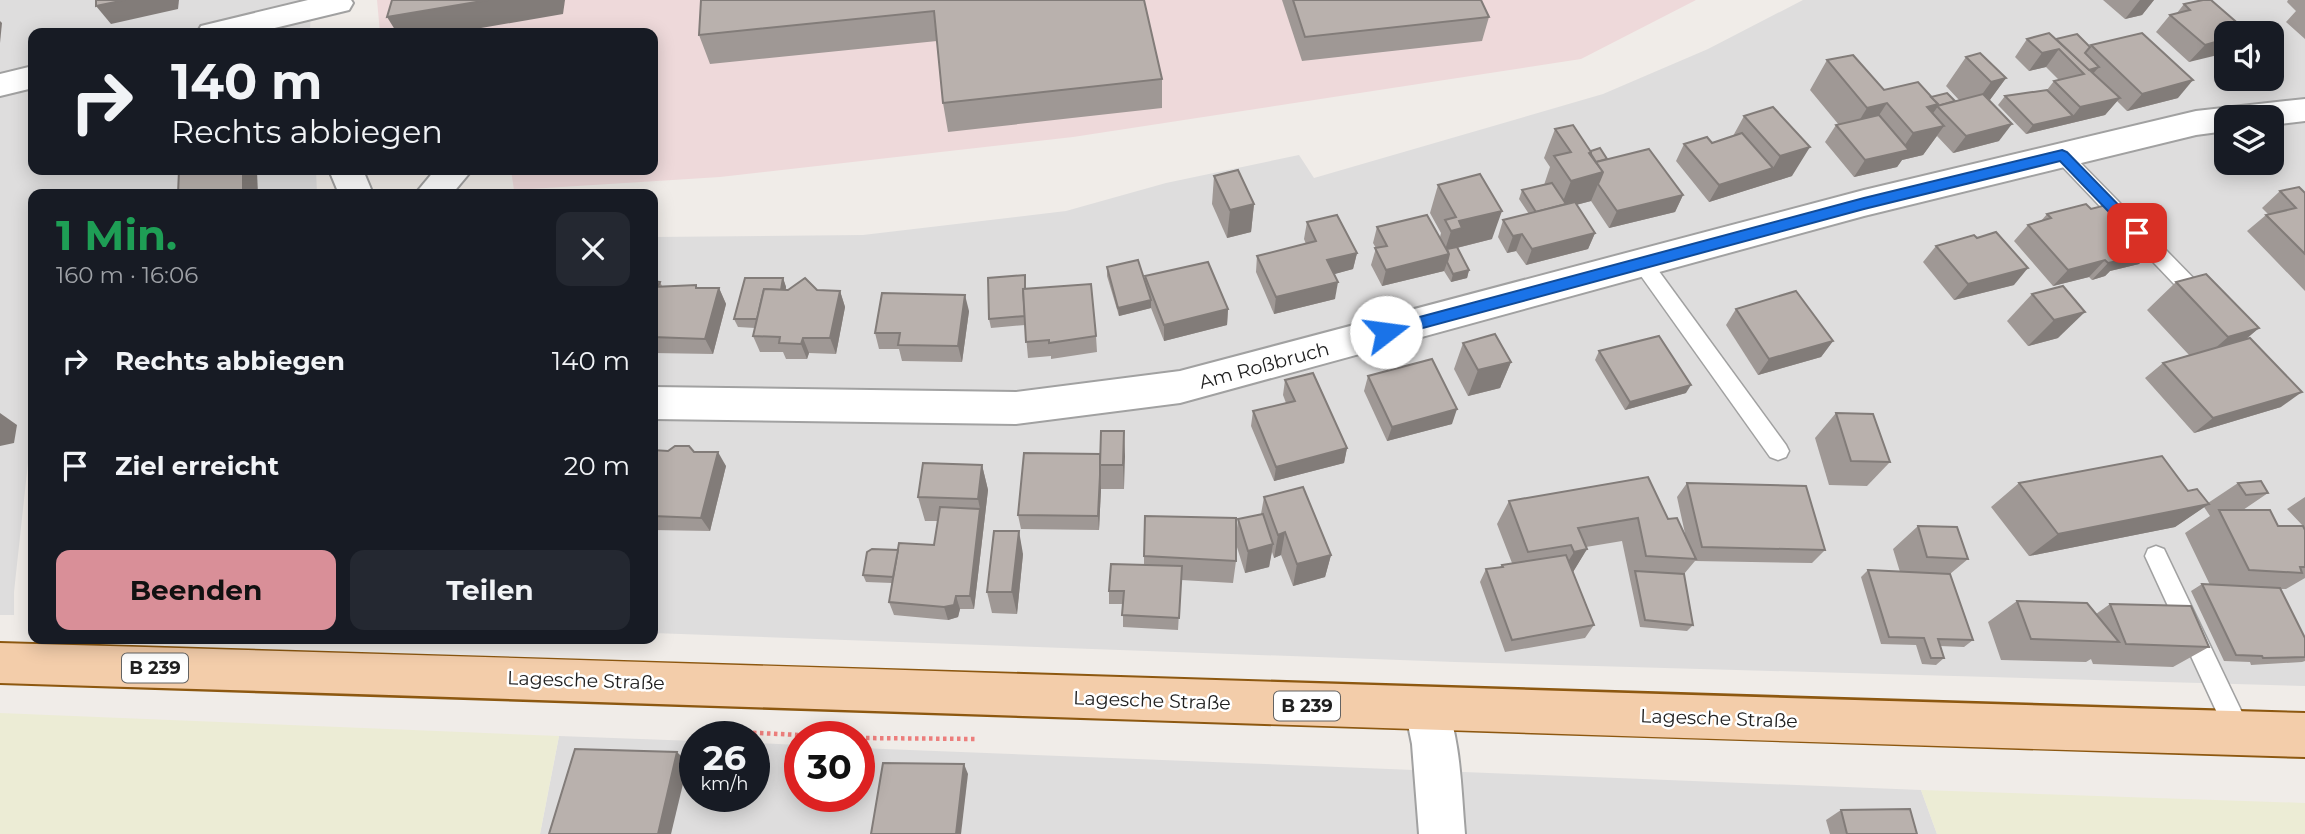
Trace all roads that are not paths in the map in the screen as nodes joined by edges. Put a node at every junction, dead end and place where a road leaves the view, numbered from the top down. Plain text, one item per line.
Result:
1 (338, 1) edge
2 (232, 28) edge
3 (341, 28) edge
4 (28, 78) edge
5 (0, 85) edge
6 (2305, 110) edge
7 (2284, 112) edge
8 (2214, 121) edge
9 (2062, 155) junction
10 (450, 175) edge
11 (437, 189) edge
12 (1643, 264) junction
13 (2211, 309) edge
14 (658, 403) edge
15 (1778, 451) dead end
16 (2156, 556) dead end
17 (0, 663) edge
18 (1427, 710) junction
19 (2239, 733) junction
20 (2305, 735) edge
21 (1442, 834) edge

1 - 2 street
1 - 3 street
4 - 5 street
6 - 7 street
8 - 9 street, Am Roßbruch
9 - 12 street, Am Roßbruch
9 - 13 lane
10 - 11 street
12 - 14 street, Am Roßbruch
12 - 15 lane
16 - 19 lane
17 - 18 main road, Lagesche Straße / B 239
18 - 19 main road, Lagesche Straße / B 239
18 - 21 street
19 - 20 main road, Lagesche Straße / B 239

